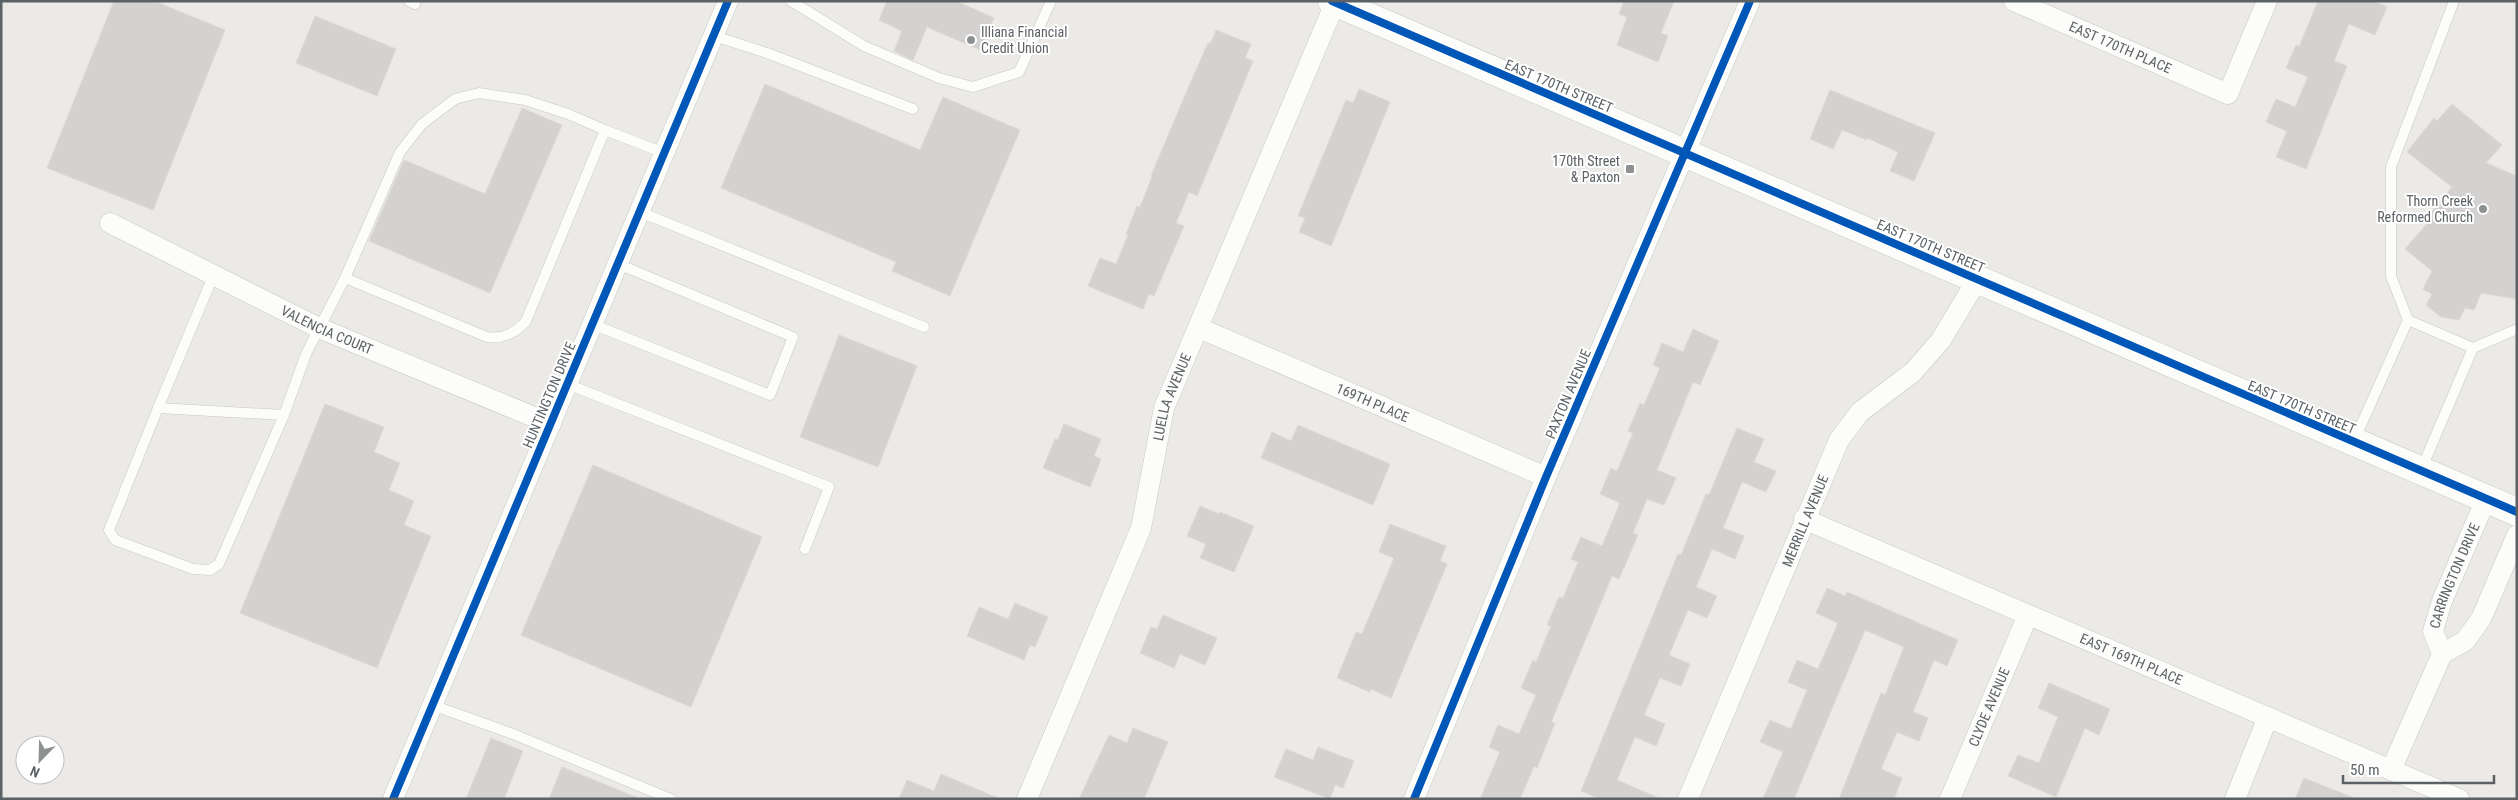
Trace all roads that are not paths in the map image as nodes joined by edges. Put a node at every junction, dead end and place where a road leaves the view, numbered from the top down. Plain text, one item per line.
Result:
1 (408, 1) edge
2 (416, 1) edge
3 (728, 1) edge
4 (1050, 1) edge
5 (1750, 1) edge
6 (2014, 1) edge
7 (2267, 1) edge
8 (2454, 1) edge
9 (796, 2) edge
10 (1334, 2) edge
11 (714, 36) junction
12 (913, 109) dead end
13 (604, 130) junction
14 (664, 153) junction
15 (1684, 153) junction
16 (640, 212) junction
17 (110, 223) dead end
18 (618, 264) junction
19 (214, 274) junction
20 (345, 278) junction
21 (1977, 280) junction
22 (2408, 320) junction
23 (592, 324) junction
24 (924, 327) dead end
25 (320, 328) junction
26 (1198, 328) junction
27 (2517, 329) edge
28 (2473, 348) junction
29 (567, 384) junction
30 (158, 408) junction
31 (284, 415) junction
32 (551, 424) junction
33 (2354, 443) junction
34 (2420, 471) junction
35 (1546, 477) junction
36 (2486, 499) junction
37 (2517, 512) edge
38 (1804, 519) junction
39 (2517, 535) edge
40 (805, 549) dead end
41 (2028, 615) junction
42 (2442, 654) junction
43 (432, 705) junction
44 (2268, 717) junction
45 (2391, 770) junction
46 (393, 799) edge
47 (671, 799) edge
48 (1027, 799) edge
49 (1414, 799) edge
50 (1688, 799) edge
51 (1950, 799) edge
52 (2235, 799) edge
53 (2459, 799) edge

1 - 2 lane
3 - 11 street, HUNTINGTON DRIVE
4 - 9 lane
5 - 15 street, PAXTON AVENUE
6 - 7 street, EAST 170TH PLACE
8 - 22 lane
10 - 15 street, EAST 170TH STREET
10 - 26 street, LUELLA AVENUE
11 - 12 lane
11 - 14 street, HUNTINGTON DRIVE
13 - 14 lane
13 - 20 lane
13 - 20 lane
14 - 16 street, HUNTINGTON DRIVE
15 - 21 street, EAST 170TH STREET
15 - 35 street, PAXTON AVENUE
16 - 18 street, HUNTINGTON DRIVE
16 - 24 lane
17 - 19 street, VALENCIA COURT
18 - 23 street, HUNTINGTON DRIVE
18 - 23 lane
19 - 25 street, VALENCIA COURT
19 - 30 lane
20 - 25 lane
21 - 33 street, EAST 170TH STREET
21 - 38 street, MERRILL AVENUE
22 - 28 lane
22 - 33 lane
23 - 29 street, HUNTINGTON DRIVE
25 - 31 lane
25 - 32 street, VALENCIA COURT
26 - 35 street, 169TH PLACE
26 - 48 street, LUELLA AVENUE
27 - 28 lane
28 - 34 lane
29 - 32 street, HUNTINGTON DRIVE
29 - 40 lane
30 - 31 lane
30 - 31 lane
32 - 43 street, HUNTINGTON DRIVE
33 - 34 street, EAST 170TH STREET
34 - 36 street, EAST 170TH STREET
35 - 49 street, PAXTON AVENUE
36 - 37 street, EAST 170TH STREET
36 - 42 street, CARRINGTON DRIVE
38 - 41 street, EAST 169TH PLACE
38 - 50 street, MERRILL AVENUE
39 - 42 street, CARRINGTON DRIVE
41 - 44 street, EAST 169TH PLACE
41 - 51 street, CLYDE AVENUE
42 - 45 street
43 - 46 street, HUNTINGTON DRIVE
43 - 47 lane
44 - 45 street, EAST 169TH PLACE
44 - 52 street
45 - 53 street, EAST 169TH PLACE

